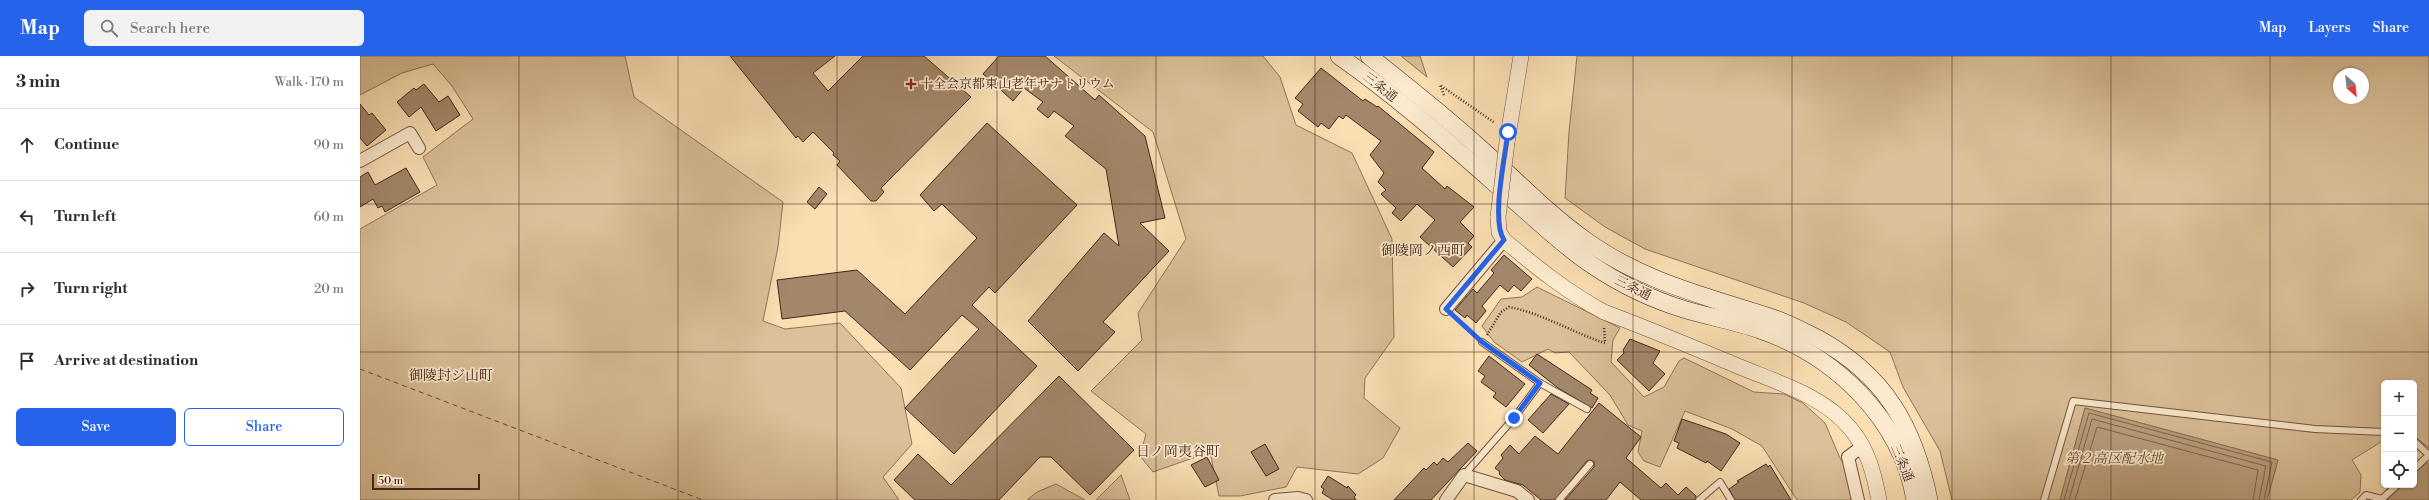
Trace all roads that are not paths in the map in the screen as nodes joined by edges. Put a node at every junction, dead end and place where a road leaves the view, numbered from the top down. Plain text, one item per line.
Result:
1 (1339, 56) edge
2 (1369, 56) edge
3 (1521, 56) edge
4 (419, 148) dead end
5 (360, 161) edge
6 (1504, 240) junction
7 (1446, 309) road end
8 (1482, 342) road end
9 (1540, 383) junction
10 (1586, 409) dead end
11 (2381, 432) edge
12 (2417, 444) edge
13 (1863, 446) junction
14 (1590, 464) dead end
15 (2417, 466) edge
16 (1464, 475) junction
17 (2394, 488) edge
18 (1275, 500) edge
19 (1306, 500) edge
20 (1446, 500) edge
21 (1528, 500) edge
22 (1559, 500) edge
23 (1699, 500) edge
24 (1732, 500) edge
25 (1858, 500) edge
26 (1879, 500) edge
27 (1915, 500) edge
28 (1929, 500) edge
29 (2044, 500) edge
30 (2361, 500) edge

1 - 27 main road, 三条通
2 - 28 main road, 三条通
3 - 6 street, bridge
4 - 5 street
6 - 7 street
6 - 13 street
8 - 9 lane
9 - 10 lane
9 - 16 lane
11 - 29 lane
12 - 15 lane
13 - 25 street
13 - 26 street
14 - 22 lane
16 - 20 street
16 - 21 street
17 - 30 lane
18 - 19 street
23 - 24 lane

